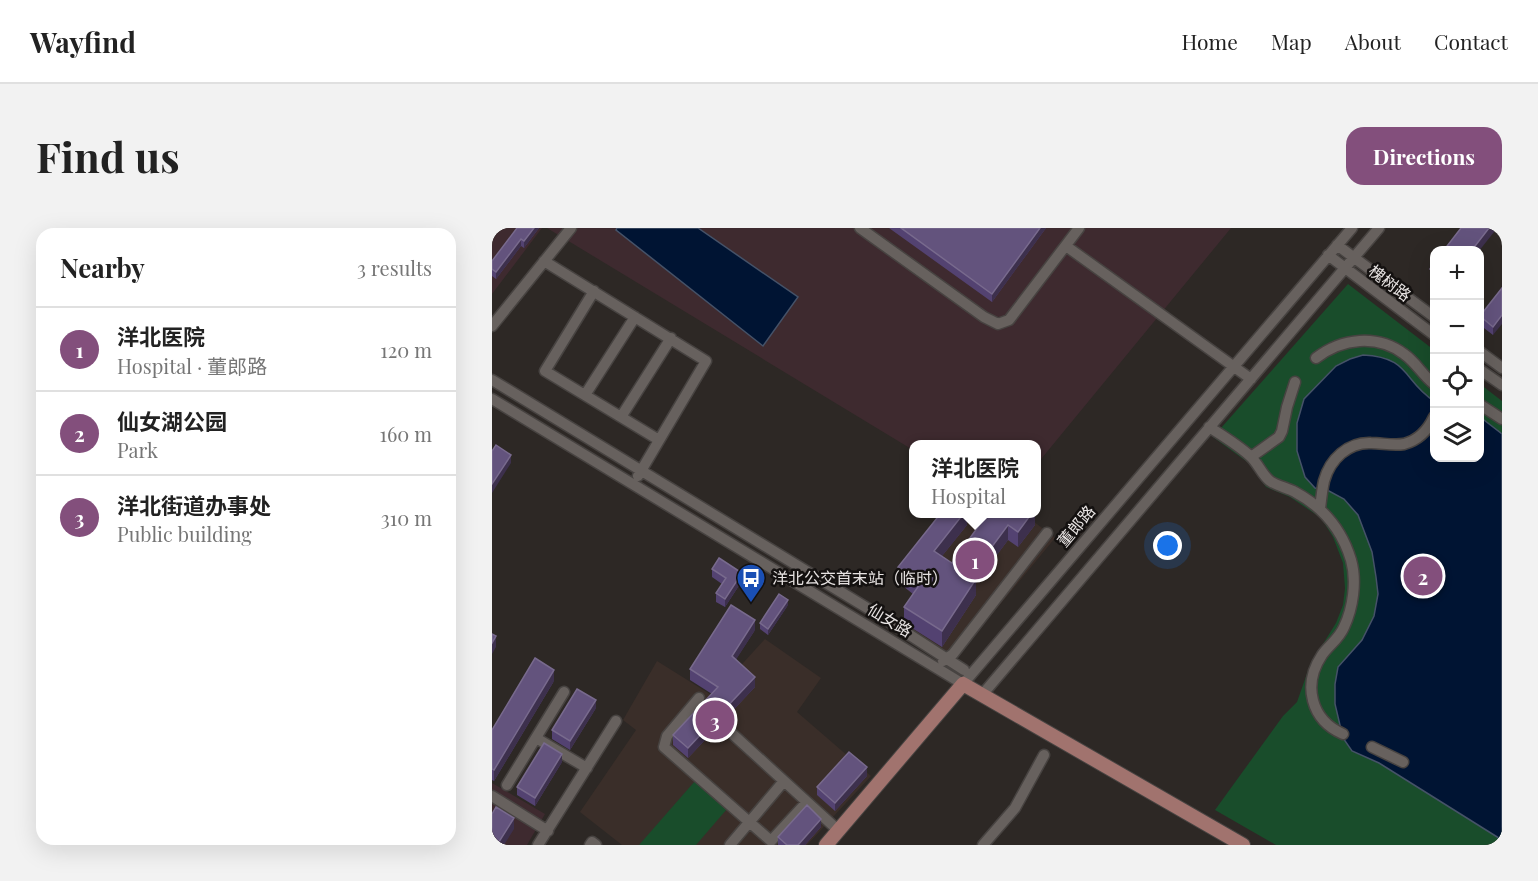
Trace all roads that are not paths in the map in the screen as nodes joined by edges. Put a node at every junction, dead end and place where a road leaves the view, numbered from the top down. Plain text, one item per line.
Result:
1 (571, 228) edge
2 (860, 228) edge
3 (1078, 228) edge
4 (1352, 228) edge
5 (1378, 228) edge
6 (1337, 244) junction
7 (1066, 246) junction
8 (1328, 255) junction
9 (1354, 257) junction
10 (544, 261) junction
11 (1345, 268) junction
12 (594, 291) junction
13 (1430, 314) edge
14 (635, 317) junction
15 (492, 326) edge
16 (1430, 332) edge
17 (670, 338) junction
18 (1483, 354) edge
19 (1316, 358) dead end
20 (1234, 367) junction
21 (1502, 368) edge
22 (1484, 372) edge
23 (1251, 379) junction
24 (492, 380) edge
25 (1430, 380) edge
26 (1295, 382) dead end
27 (1502, 385) edge
28 (585, 395) junction
29 (492, 399) edge
30 (1484, 407) edge
31 (621, 417) junction
32 (1502, 419) edge
33 (1430, 423) edge
34 (1209, 427) junction
35 (660, 440) junction
36 (1251, 457) junction
37 (641, 471) junction
38 (633, 484) junction
39 (1320, 509) junction
40 (1047, 533) dead end
41 (945, 658) junction
42 (939, 669) junction
43 (964, 677) junction
44 (564, 692) dead end
45 (982, 695) junction
46 (699, 698) dead end
47 (616, 721) dead end
48 (727, 729) dead end
49 (1342, 734) dead end
50 (536, 738) junction
51 (1372, 747) dead end
52 (1044, 755) dead end
53 (1403, 762) dead end
54 (587, 768) junction
55 (784, 781) junction
56 (507, 785) dead end
57 (493, 800) edge
58 (807, 801) junction
59 (749, 822) junction
60 (548, 831) junction
61 (839, 831) junction
62 (538, 845) edge
63 (590, 845) edge
64 (596, 845) edge
65 (730, 845) edge
66 (826, 845) edge
67 (983, 845) edge
68 (1243, 845) edge

1 - 10 street
2 - 7 street
3 - 7 street
4 - 6 street, 董郎路
5 - 9 street
6 - 8 street, 董郎路
6 - 9 street, 槐树路
7 - 20 street
8 - 11 street, 槐树路
8 - 20 street, 董郎路
9 - 11 street
9 - 13 street, 槐树路
10 - 12 street
10 - 15 street
11 - 16 street, 槐树路
11 - 23 street
12 - 14 street
12 - 28 street
14 - 17 street
14 - 28 street
17 - 31 street
17 - 35 street
18 - 21 street
19 - 25 street
20 - 23 street
20 - 43 street, 董郎路
22 - 27 street
23 - 34 street
24 - 37 street
26 - 36 street
28 - 31 street
29 - 38 street, 仙女路
30 - 32 street
31 - 35 street
33 - 39 street
34 - 36 street
34 - 45 street
35 - 37 street
36 - 39 street
37 - 38 street
37 - 41 street
38 - 42 street, 仙女路
39 - 49 street
40 - 41 street
41 - 42 street
41 - 43 street
42 - 43 street, 仙女路
43 - 45 main road, 仙女路
43 - 61 main road, 董郎路
44 - 50 street
45 - 68 main road, 仙女路
46 - 59 street
47 - 54 street
48 - 55 street
50 - 54 street
50 - 56 street
51 - 53 street
52 - 67 street
54 - 60 street
55 - 58 street
55 - 59 street
57 - 60 street
58 - 59 street
58 - 61 street
59 - 65 street
60 - 62 street
61 - 66 main road, 董郎路
63 - 64 street

